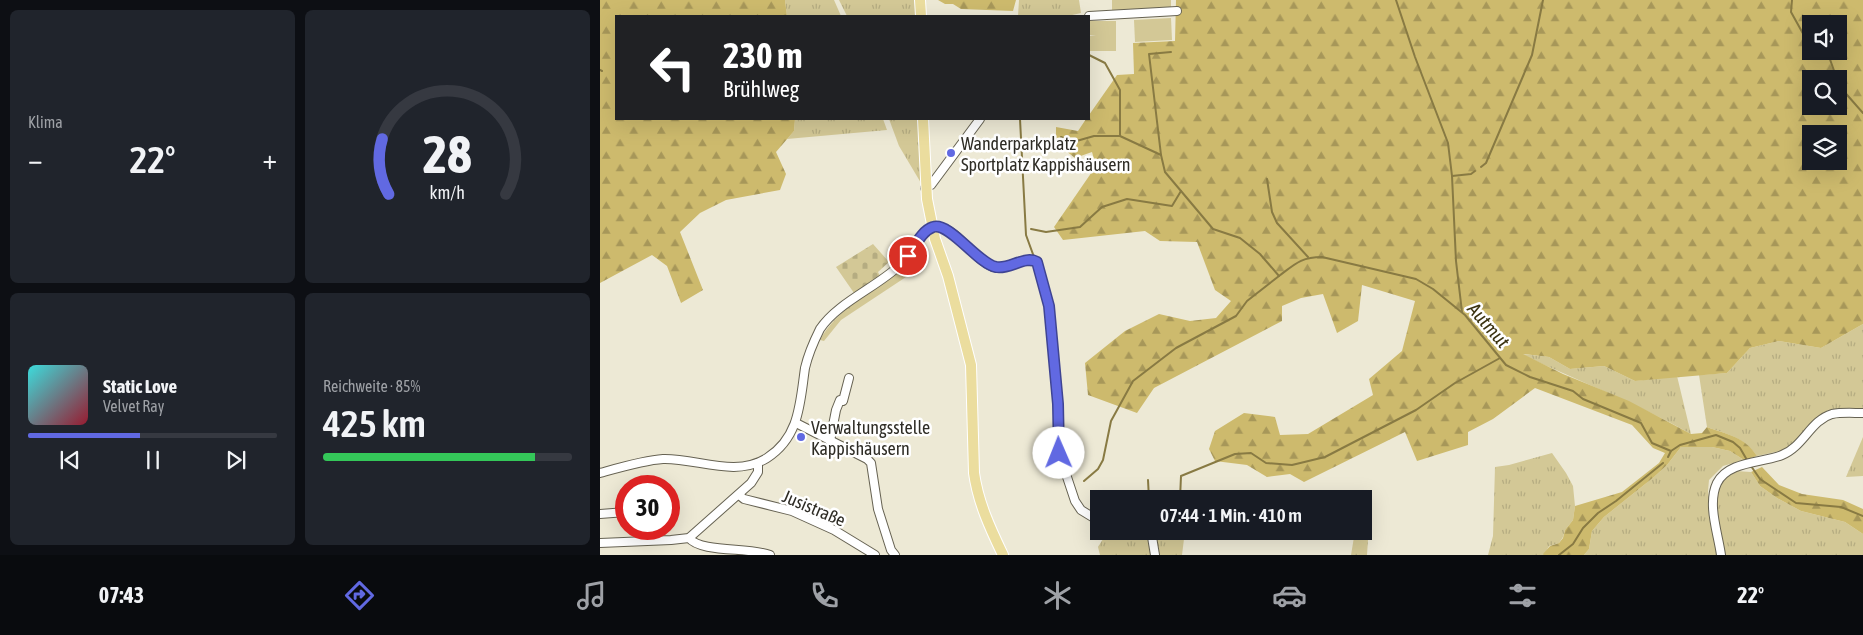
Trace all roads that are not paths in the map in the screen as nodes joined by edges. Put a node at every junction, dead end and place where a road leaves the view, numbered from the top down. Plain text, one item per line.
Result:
1 (920, 0) edge
2 (1177, 11) dead end
3 (921, 15) edge
4 (1090, 16) edge
5 (923, 120) edge
6 (979, 120) edge
7 (925, 188) junction
8 (932, 227) junction
9 (849, 378) dead end
10 (1863, 413) edge
11 (796, 423) junction
12 (830, 440) junction
13 (758, 463) junction
14 (600, 473) edge
15 (738, 495) junction
16 (615, 513) edge
17 (600, 514) edge
18 (1090, 515) edge
19 (690, 538) junction
20 (1152, 540) edge
21 (600, 543) edge
22 (770, 555) edge
23 (875, 555) edge
24 (895, 555) edge
25 (1003, 555) edge
26 (1154, 555) edge
27 (1721, 555) edge

1 - 3 main road
2 - 4 street
5 - 7 main road
6 - 7 street
7 - 8 main road
8 - 11 street
8 - 18 street
8 - 25 main road
9 - 12 street
10 - 27 street
11 - 12 street
11 - 13 street
12 - 24 street
13 - 14 street
13 - 15 street
15 - 19 street
15 - 23 street, Jusistraße
16 - 17 street
19 - 21 street
19 - 22 street
20 - 26 street

